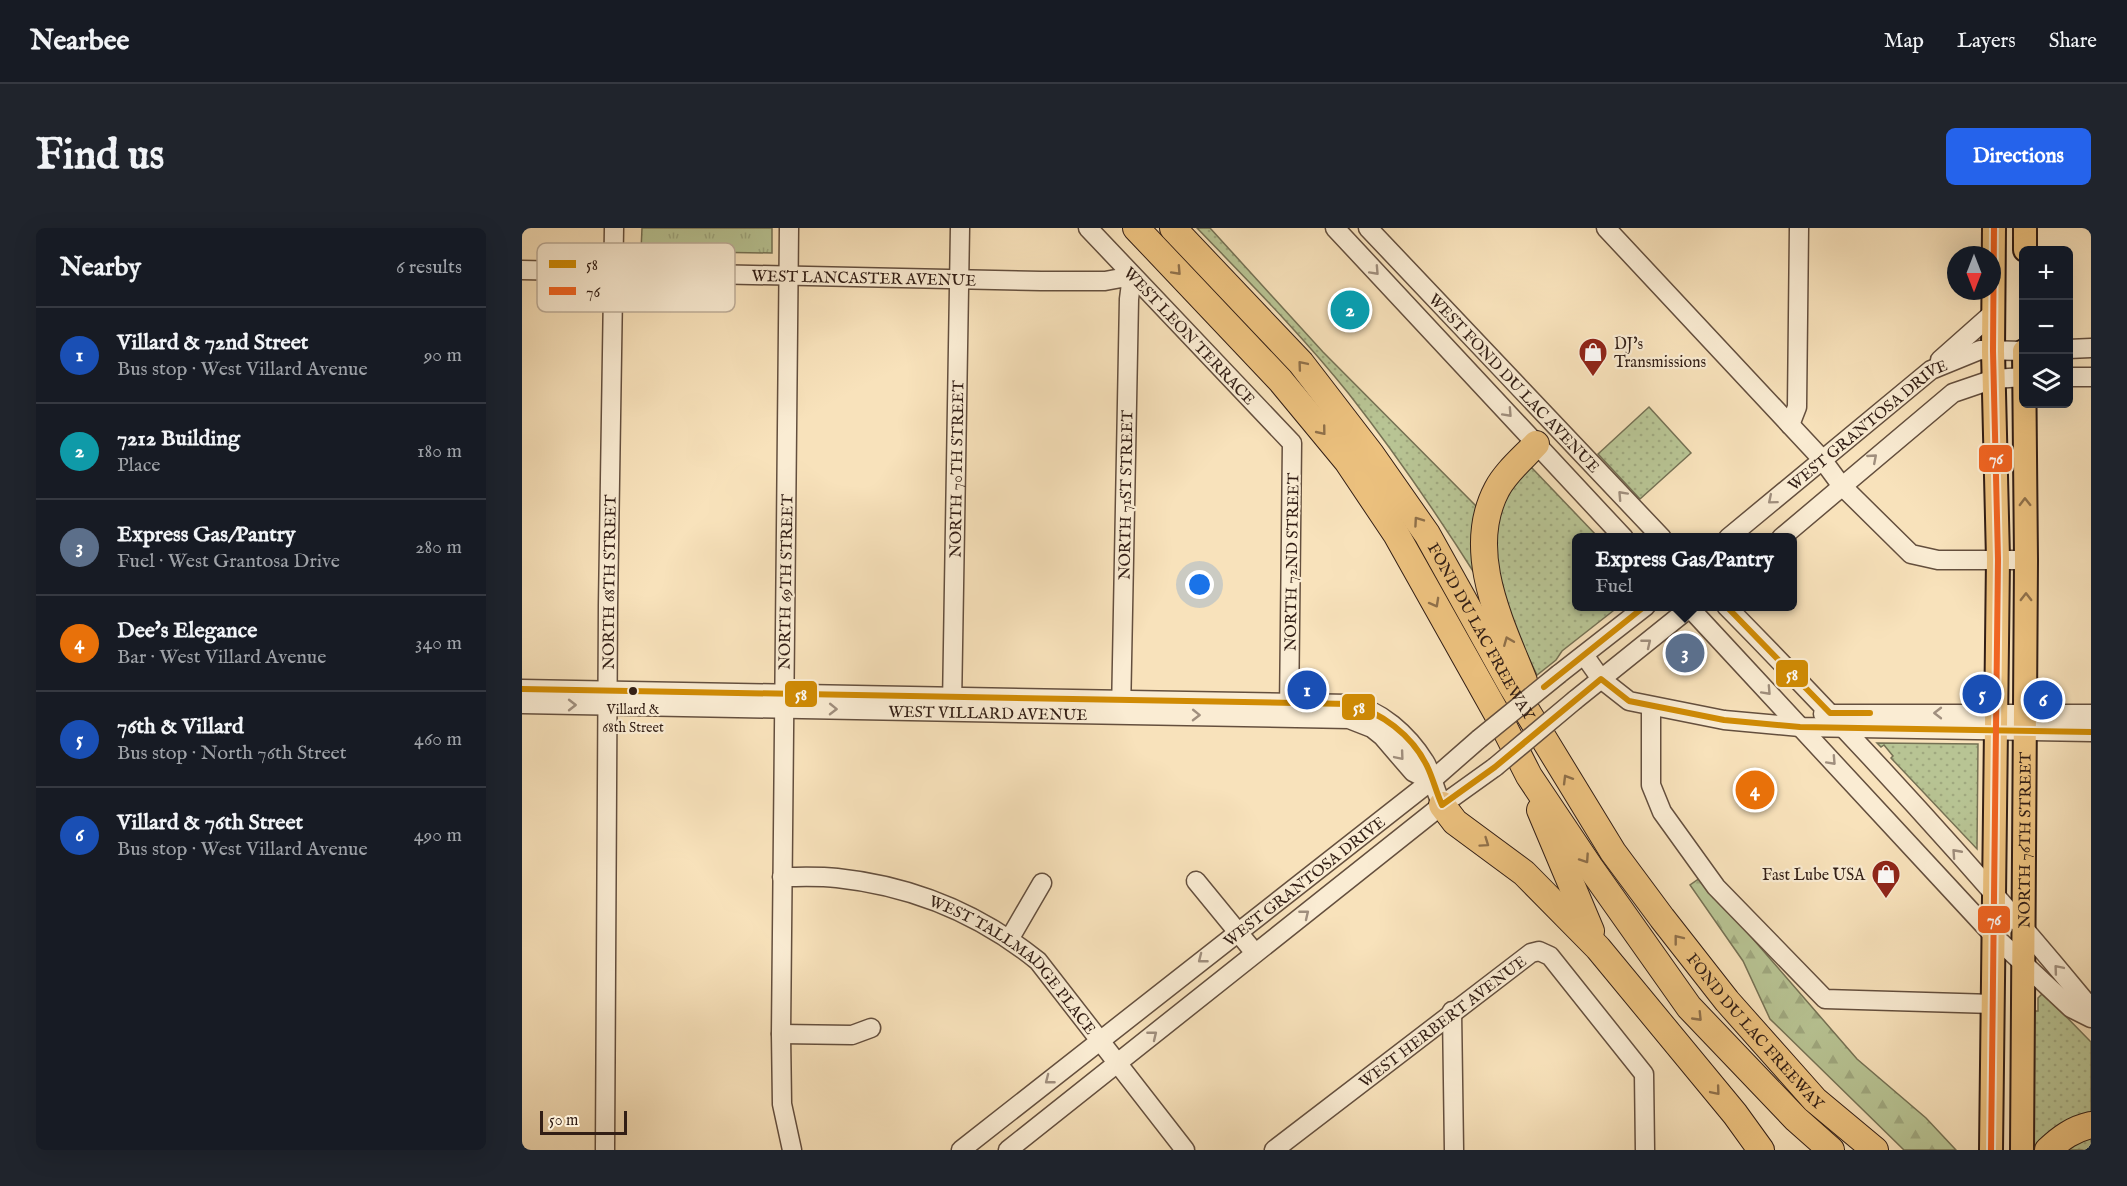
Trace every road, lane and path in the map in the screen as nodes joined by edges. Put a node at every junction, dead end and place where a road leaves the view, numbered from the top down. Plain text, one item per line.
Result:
1 (614, 228) edge
2 (789, 228) edge
3 (960, 228) edge
4 (1088, 228) edge
5 (1136, 228) edge
6 (1173, 228) edge
7 (1335, 228) edge
8 (1368, 228) edge
9 (1798, 228) edge
10 (1994, 228) edge
11 (2025, 228) edge
12 (1609, 229) edge
13 (1384, 237) edge
14 (614, 243) edge
15 (2025, 246) edge
16 (522, 270) edge
17 (537, 270) edge
18 (735, 273) edge
19 (789, 274) junction
20 (1132, 276) junction
21 (958, 279) junction
22 (612, 312) edge
23 (1994, 313) junction
24 (2091, 348) edge
25 (2073, 349) edge
26 (1993, 351) junction
27 (2019, 351) edge
28 (1930, 370) junction
29 (2019, 377) edge
30 (2073, 377) edge
31 (2091, 377) edge
32 (1994, 378) junction
33 (1905, 390) junction
34 (2024, 408) edge
35 (1544, 413) junction
36 (1925, 414) junction
37 (1790, 425) junction
38 (1292, 443) joint
39 (1536, 444) junction
40 (1821, 458) junction
41 (1841, 485) junction
42 (1599, 510) junction
43 (1613, 533) edge
44 (1620, 533) edge
45 (1658, 533) edge
46 (1733, 533) edge
47 (1786, 533) edge
48 (1998, 558) junction
49 (2026, 560) junction
50 (1638, 611) edge
51 (1685, 611) edge
52 (1693, 611) edge
53 (1731, 611) edge
54 (1584, 655) junction
55 (1601, 679) junction
56 (522, 689) edge
57 (607, 698) junction
58 (784, 701) junction
59 (952, 703) junction
60 (522, 704) edge
61 (1121, 707) junction
62 (1651, 708) junction
63 (1289, 710) junction
64 (1830, 713) junction
65 (2091, 714) edge
66 (1996, 722) junction
67 (1790, 723) junction
68 (2024, 723) junction
69 (1844, 728) junction
70 (2091, 732) edge
71 (1552, 754) junction
72 (1528, 776) junction
73 (1431, 781) junction
74 (1442, 805) junction
75 (782, 877) junction
76 (1196, 881) dead end
77 (1042, 882) dead end
78 (1995, 897) junction
79 (2022, 926) junction
80 (1238, 931) junction
81 (1994, 936) junction
82 (1010, 938) junction
83 (1599, 948) junction
84 (1255, 953) junction
85 (2022, 961) junction
86 (1993, 1004) junction
87 (1452, 1011) junction
88 (2090, 1017) edge
89 (871, 1028) dead end
90 (781, 1034) junction
91 (1100, 1040) junction
92 (1118, 1063) junction
93 (1736, 1114) junction
94 (2091, 1125) edge
95 (605, 1150) edge
96 (792, 1150) edge
97 (961, 1150) edge
98 (1008, 1150) edge
99 (1185, 1150) edge
100 (1274, 1150) edge
101 (1454, 1150) edge
102 (1646, 1150) edge
103 (1761, 1150) edge
104 (1774, 1150) edge
105 (1831, 1150) edge
106 (1875, 1150) edge
107 (1991, 1150) edge
108 (2022, 1150) edge
109 (2048, 1150) edge

1 - 14 street, NORTH 68TH STREET
2 - 19 street, NORTH 69TH STREET
3 - 21 street, NORTH 70TH STREET
4 - 20 street, WEST LEON TERRACE
5 -> 72 highway, FOND DU LAC FREEWAY
71 -> 6 highway, FOND DU LAC FREEWAY
7 -> 39 street, WEST FOND DU LAC AVENUE
8 - 13 street, WEST FOND DU LAC AVENUE
9 - 37 street
10 - 23 main road, NORTH 76TH STREET
11 - 15 main road
12 - 37 street
13 - 35 street, WEST FOND DU LAC AVENUE
16 - 17 street, WEST LANCASTER AVENUE
18 - 19 street, WEST LANCASTER AVENUE
19 - 21 street, WEST LANCASTER AVENUE
19 - 58 street, NORTH 69TH STREET
20 - 21 street, WEST LANCASTER AVENUE
20 - 38 street, WEST LEON TERRACE
20 - 61 street, NORTH 71ST STREET
21 - 59 street, NORTH 70TH STREET
22 - 57 street, NORTH 68TH STREET
23 - 26 main road, NORTH 76TH STREET
23 - 28 street
24 - 25 street
26 - 27 street, WEST GRANTOSA DRIVE
26 - 28 street, WEST GRANTOSA DRIVE
26 - 32 main road, NORTH 76TH STREET
28 - 33 street, WEST GRANTOSA DRIVE
29 - 32 street, WEST GRANTOSA DRIVE
30 - 31 street
32 - 36 street, WEST GRANTOSA DRIVE
32 - 48 main road, NORTH 76TH STREET
33 - 36 street
33 - 40 street, WEST GRANTOSA DRIVE
49 -> 34 main road, NORTH 76TH STREET
35 - 39 street
45 -> 35 street, WEST FOND DU LAC AVENUE
41 -> 36 street, WEST GRANTOSA DRIVE
37 - 40 street
38 - 63 street, NORTH 72ND STREET
39 - 42 street, WEST FOND DU LAC AVENUE
71 -> 39 highway
40 - 41 street
40 -> 46 street, WEST GRANTOSA DRIVE
41 - 47 street, WEST GRANTOSA DRIVE
41 - 48 street
42 - 43 street
42 - 44 street, WEST FOND DU LAC AVENUE
48 - 49 street
48 - 66 main road, NORTH 76TH STREET
68 -> 49 main road, NORTH 76TH STREET
50 - 54 street, WEST GRANTOSA DRIVE
55 -> 51 street, WEST GRANTOSA DRIVE
52 -> 67 street
53 - 64 street
54 - 55 street
54 - 73 street, WEST GRANTOSA DRIVE, bridge
55 - 62 street
55 - 74 street, WEST GRANTOSA DRIVE, bridge
56 - 57 street, WEST VILLARD AVENUE
57 - 58 street, WEST VILLARD AVENUE
60 -> 57 street, WEST VILLARD AVENUE
57 - 95 street, NORTH 68TH STREET
58 - 59 street, WEST VILLARD AVENUE
58 - 75 street, NORTH 69TH STREET
59 - 61 street, WEST VILLARD AVENUE
61 - 63 street, WEST VILLARD AVENUE
62 - 67 street
62 - 86 street
63 - 73 street, WEST VILLARD AVENUE
66 -> 64 street
64 - 67 street
64 - 69 street
65 - 68 street
66 - 68 street
66 - 69 street
66 - 78 main road, NORTH 76TH STREET
67 - 69 street
67 -> 81 street
68 - 70 street
68 - 79 main road, NORTH 76TH STREET
78 -> 69 street
106 -> 71 highway, FOND DU LAC FREEWAY
72 - 83 highway
72 -> 105 highway, FOND DU LAC FREEWAY
73 - 74 street, WEST VILLARD AVENUE
73 - 80 street, WEST GRANTOSA DRIVE
74 -> 83 highway
84 -> 74 street, WEST GRANTOSA DRIVE
75 - 82 street, WEST TALLMADGE PLACE
75 - 90 street, NORTH 69TH STREET
76 - 80 street
77 - 82 street
78 - 79 street
78 - 81 main road, NORTH 76TH STREET
79 - 85 main road, NORTH 76TH STREET
88 -> 79 street
80 - 84 street
80 -> 91 street, WEST GRANTOSA DRIVE
81 - 85 street
81 - 86 main road, NORTH 76TH STREET
82 - 91 street, WEST TALLMADGE PLACE
83 -> 93 highway
92 -> 84 street, WEST GRANTOSA DRIVE
85 - 88 street
85 - 108 main road, NORTH 76TH STREET
86 - 107 main road, NORTH 76TH STREET
87 - 100 street, WEST HERBERT AVENUE
87 - 101 street
87 - 102 street, WEST HERBERT AVENUE
89 - 90 street
90 - 96 street, NORTH 69TH STREET
91 - 92 street, WEST TALLMADGE PLACE
91 -> 97 street, WEST GRANTOSA DRIVE
92 - 98 street, WEST GRANTOSA DRIVE
92 - 99 street, WEST TALLMADGE PLACE
93 - 103 highway
93 - 104 highway
94 - 109 highway

